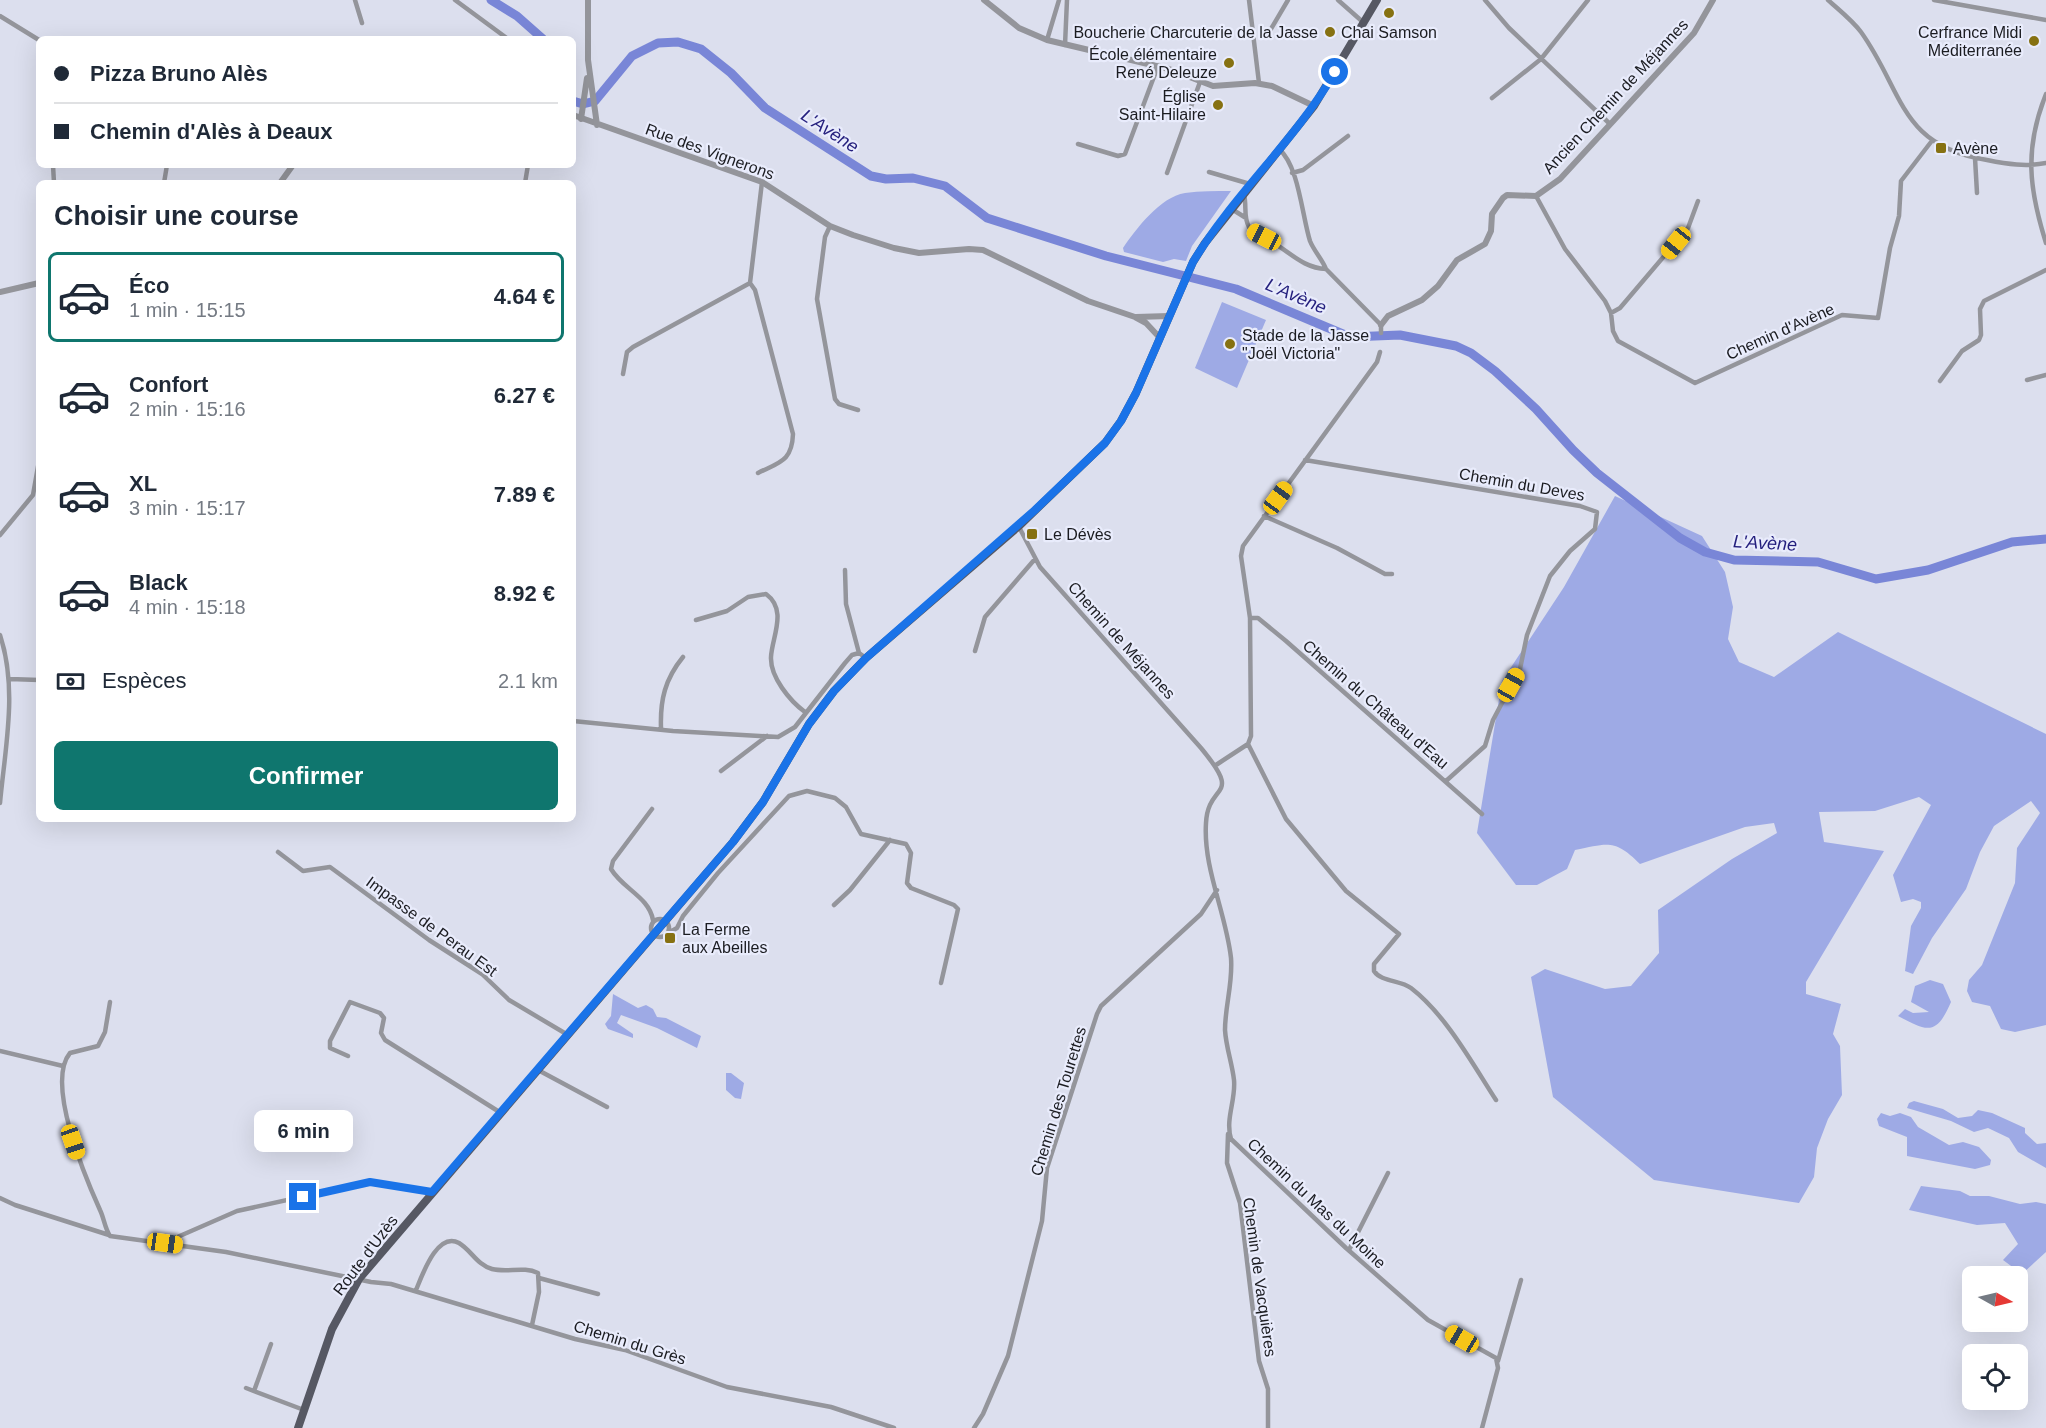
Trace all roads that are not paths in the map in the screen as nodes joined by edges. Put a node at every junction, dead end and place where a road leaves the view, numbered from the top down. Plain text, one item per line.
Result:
1 (355, 0) edge
2 (455, 0) edge
3 (588, 0) edge
4 (984, 0) edge
5 (1059, 0) edge
6 (1067, 0) edge
7 (1249, 0) edge
8 (1288, 0) edge
9 (1338, 0) edge
10 (1377, 0) edge
11 (1485, 0) edge
12 (1588, 0) edge
13 (1713, 0) edge
14 (1828, 0) edge
15 (1934, 0) edge
16 (0, 16) edge
17 (2046, 20) edge
18 (362, 23) dead end
19 (1364, 23) junction
20 (1268, 34) dead end
21 (504, 36) edge
22 (36, 38) edge
23 (1047, 40) junction
24 (1065, 45) junction
25 (1542, 58) junction
26 (1158, 66) junction
27 (1200, 82) junction
28 (1259, 83) junction
29 (588, 94) junction
30 (2046, 94) edge
31 (1492, 98) dead end
32 (1314, 106) junction
33 (576, 116) edge
34 (581, 119) junction
35 (1610, 124) junction
36 (597, 125) junction
37 (1348, 136) dead end
38 (1931, 142) junction
39 (1077, 144) dead end
40 (1279, 149) junction
41 (1975, 158) junction
42 (2046, 163) edge
43 (2029, 167) junction
44 (1209, 172) dead end
45 (1167, 173) dead end
46 (1292, 174) junction
47 (762, 182) junction
48 (1250, 184) junction
49 (1243, 192) junction
50 (1977, 194) dead end
51 (1536, 196) junction
52 (1698, 201) dead end
53 (1230, 207) junction
54 (1246, 218) junction
55 (830, 226) junction
56 (2046, 243) edge
57 (1326, 269) junction
58 (2046, 270) edge
59 (750, 283) junction
60 (36, 284) edge
61 (0, 292) edge
62 (1611, 312) junction
63 (1168, 316) junction
64 (1135, 317) junction
65 (1381, 325) junction
66 (1381, 333) dead end
67 (1160, 338) junction
68 (1380, 352) dead end
69 (623, 374) dead end
70 (2046, 375) edge
71 (1940, 381) dead end
72 (2027, 381) dead end
73 (858, 410) dead end
74 (1305, 460) junction
75 (758, 473) dead end
76 (36, 478) edge
77 (1264, 516) junction
78 (1018, 526) junction
79 (0, 535) edge
80 (1035, 559) junction
81 (845, 570) dead end
82 (1392, 574) dead end
83 (1250, 618) junction
84 (696, 620) dead end
85 (0, 635) edge
86 (975, 651) dead end
87 (859, 653) junction
88 (683, 657) dead end
89 (866, 658) junction
90 (10, 680) junction
91 (36, 680) edge
92 (805, 712) junction
93 (576, 721) edge
94 (661, 728) junction
95 (767, 736) junction
96 (1248, 744) junction
97 (1216, 765) junction
98 (721, 771) dead end
99 (1446, 781) junction
100 (0, 804) edge
101 (652, 809) dead end
102 (1482, 814) dead end
103 (890, 840) junction
104 (278, 852) dead end
105 (1217, 890) junction
106 (834, 905) dead end
107 (653, 920) junction
108 (665, 922) junction
109 (669, 932) junction
110 (655, 935) junction
111 (941, 983) dead end
112 (110, 1002) dead end
113 (568, 1035) junction
114 (0, 1051) edge
115 (348, 1056) dead end
116 (63, 1066) junction
117 (538, 1070) junction
118 (1496, 1100) dead end
119 (607, 1107) dead end
120 (501, 1113) junction
121 (1228, 1129) junction
122 (1388, 1173) dead end
123 (432, 1192) junction
124 (0, 1198) edge
125 (109, 1235) junction
126 (165, 1243) junction
127 (1348, 1250) junction
128 (539, 1278) junction
129 (359, 1279) junction
130 (1521, 1280) dead end
131 (416, 1290) junction
132 (598, 1294) dead end
133 (532, 1325) junction
134 (272, 1344) dead end
135 (1498, 1361) junction
136 (246, 1388) dead end
137 (254, 1391) junction
138 (304, 1410) junction
139 (298, 1428) edge
140 (894, 1428) edge
141 (974, 1428) edge
142 (1268, 1428) edge
143 (1482, 1428) edge

1 - 18 street
2 - 21 street
3 - 29 street
4 - 23 street
5 - 23 street
6 - 24 street
7 - 28 street
8 - 20 street
9 - 19 street
10 - 19 main road, Route d'Uzès
11 - 25 street
12 - 25 street
13 - 35 street, Ancien Chemin de Méjannes
14 - 38 street
15 - 17 street
16 - 22 street
19 - 32 main road, Route d'Uzès
23 - 24 street
24 - 26 street
25 - 31 street
25 - 35 street
26 - 27 street
26 - 39 street
27 - 28 street
27 - 45 street
28 - 32 street
29 - 34 street
29 - 36 street
30 - 43 street
32 - 40 main road, Route d'Uzès
33 - 34 street, Rue des Vignerons
34 - 36 street, Rue des Vignerons
35 - 51 street, Ancien Chemin de Méjannes
36 - 47 street, Rue des Vignerons
37 - 46 street
38 - 41 street
38 - 62 street, Chemin d'Avène
40 - 46 street
40 - 48 main road, Route d'Uzès
41 - 43 street
41 - 50 street
42 - 43 street
43 - 56 street
44 - 48 street
46 - 57 street
47 - 55 street, Rue des Vignerons
47 - 59 street
48 - 49 main road, Route d'Uzès
49 - 53 main road, Route d'Uzès
49 - 54 street
51 - 62 street, Chemin d'Avène
51 - 65 street
52 - 62 street
53 - 54 street
53 - 63 main road, Route d'Uzès
54 - 57 street
55 - 64 street, Rue des Vignerons
55 - 73 street
57 - 65 street
58 - 71 street
59 - 69 street
59 - 75 street
60 - 61 street
63 - 64 street, Rue des Vignerons
63 - 67 main road, Route d'Uzès
64 - 67 street, Rue des Vignerons
65 - 66 street
67 - 78 main road, Route d'Uzès
68 - 74 street
70 - 72 street
74 - 77 street
74 - 99 street, Chemin du Deves
76 - 79 street
77 - 82 street
77 - 83 street
78 - 80 street, Chemin de Méjannes
78 - 89 main road, Route d'Uzès
80 - 86 street
80 - 97 street, Chemin de Méjannes
81 - 87 street
83 - 96 street
83 - 99 street, Chemin du Château d'Eau
84 - 92 street
85 - 90 street
87 - 89 street
87 - 92 street
88 - 94 street
89 - 108 main road, Route d'Uzès
90 - 91 street
90 - 100 street
92 - 95 street
93 - 94 street
94 - 95 street
95 - 98 street
96 - 97 street
96 - 118 street
97 - 105 street, Chemin du Mas du Moine
99 - 102 street, Chemin du Château d'Eau
101 - 107 street
103 - 106 street
103 - 109 street
103 - 111 street
104 - 113 street, Impasse de Perau Est
105 - 121 street, Chemin du Mas du Moine
105 - 141 street, Chemin des Tourettes
107 - 108 street
107 - 110 street
108 - 109 street
108 - 110 main road, Route d'Uzès
109 - 110 street
110 - 113 main road, Route d'Uzès
112 - 116 street
113 - 117 main road, Route d'Uzès
114 - 116 street
115 - 120 street
116 - 125 street
117 - 119 street
117 - 120 main road, Route d'Uzès
120 - 123 main road, Route d'Uzès
121 - 127 street, Chemin du Mas du Moine
121 - 142 street, Chemin de Vacquières
122 - 127 street
123 - 126 street
123 - 129 main road, Route d'Uzès
124 - 125 street, Chemin du Grès
125 - 126 street, Chemin du Grès
126 - 129 street, Chemin du Grès
127 - 135 street, Chemin du Mas du Moine
128 - 131 street
128 - 132 street
128 - 133 street
129 - 131 street, Chemin du Grès
129 - 138 main road, Route d'Uzès
130 - 135 street
131 - 133 street, Chemin du Grès
133 - 140 street, Chemin du Grès
134 - 137 street
135 - 143 street
136 - 137 street
137 - 138 street
138 - 139 main road, Route d'Uzès

